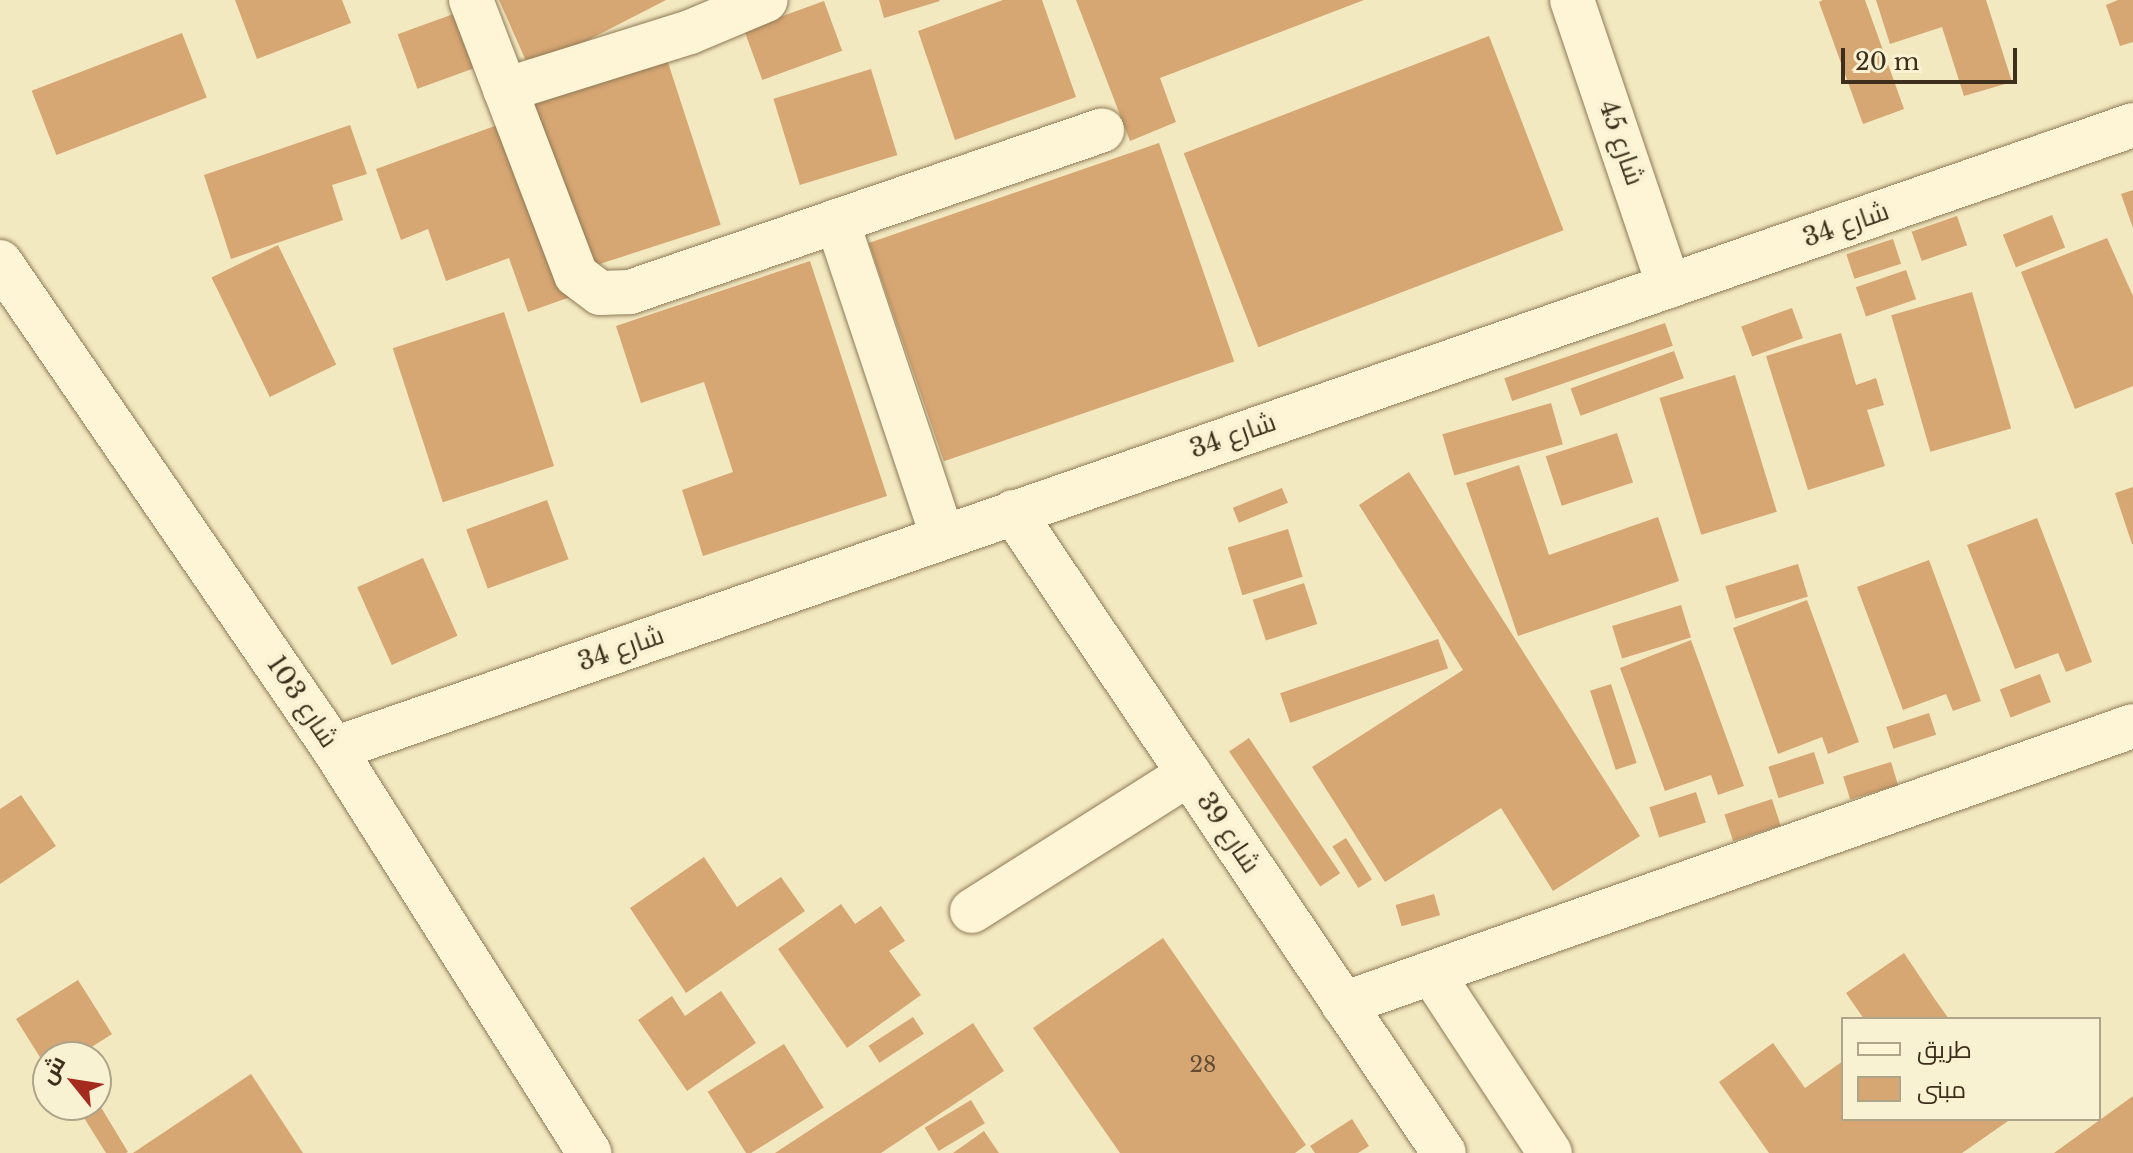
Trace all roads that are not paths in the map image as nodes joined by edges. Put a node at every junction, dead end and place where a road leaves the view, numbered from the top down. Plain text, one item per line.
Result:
1 (471, 0) edge
2 (766, 0) edge
3 (1572, 0) edge
4 (505, 90) junction
5 (2133, 125) edge
6 (1102, 130) dead end
7 (837, 221) junction
8 (0, 262) edge
9 (1669, 286) junction
10 (1013, 512) junction
11 (943, 537) junction
12 (2133, 726) edge
13 (334, 749) junction
14 (1189, 774) junction
15 (972, 911) dead end
16 (1433, 975) junction
17 (1343, 1004) junction
18 (589, 1153) edge
19 (1444, 1153) edge
20 (1550, 1153) edge

1 - 4 street
2 - 4 street
3 - 9 street, شارع 45
4 - 7 street
5 - 9 street, شارع 34
6 - 7 street
7 - 11 street
8 - 13 street, شارع 103
9 - 10 street, شارع 34
10 - 11 street, شارع 34
10 - 14 street, شارع 39
11 - 13 street, شارع 34
12 - 16 street
13 - 18 street, شارع 103
14 - 15 street
14 - 17 street, شارع 39
16 - 17 street
16 - 20 street
17 - 19 street, شارع 39

